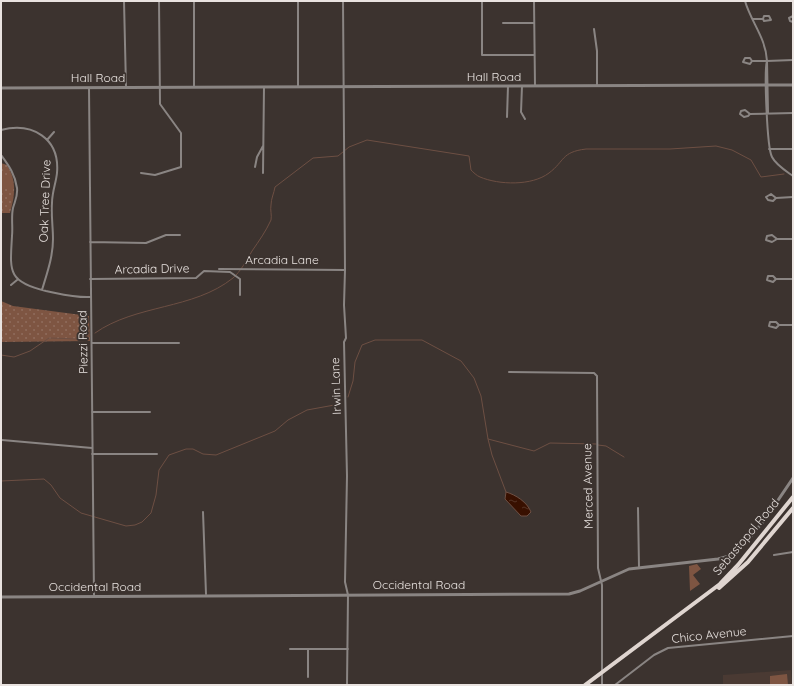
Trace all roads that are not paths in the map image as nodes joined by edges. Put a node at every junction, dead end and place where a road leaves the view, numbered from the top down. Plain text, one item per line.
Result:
1 (124, 1) edge
2 (159, 1) edge
3 (194, 1) edge
4 (298, 1) edge
5 (343, 1) edge
6 (482, 1) edge
7 (534, 1) edge
8 (745, 1) edge
9 (793, 16) edge
10 (752, 19) junction
11 (763, 19) dead end
12 (793, 22) edge
13 (504, 23) dead end
14 (534, 23) junction
15 (594, 29) dead end
16 (534, 55) junction
17 (793, 60) edge
18 (752, 61) dead end
19 (767, 61) junction
20 (767, 85) junction
21 (793, 85) edge
22 (264, 86) junction
23 (298, 86) junction
24 (508, 86) junction
25 (522, 86) junction
26 (535, 86) junction
27 (598, 86) junction
28 (89, 87) junction
29 (126, 87) junction
30 (159, 87) junction
31 (194, 87) junction
32 (343, 87) junction
33 (1, 88) edge
34 (750, 114) junction
35 (768, 114) junction
36 (793, 114) edge
37 (507, 117) dead end
38 (525, 119) dead end
39 (1, 130) edge
40 (54, 132) dead end
41 (47, 140) junction
42 (264, 144) junction
43 (769, 149) junction
44 (793, 149) edge
45 (1, 156) edge
46 (2, 160) edge
47 (255, 167) dead end
48 (141, 173) dead end
49 (263, 173) dead end
50 (793, 176) edge
51 (793, 197) edge
52 (776, 198) junction
53 (180, 235) dead end
54 (777, 239) junction
55 (793, 239) edge
56 (90, 242) junction
57 (219, 269) dead end
58 (345, 270) junction
59 (793, 278) edge
60 (90, 279) junction
61 (776, 279) junction
62 (17, 280) junction
63 (11, 285) dead end
64 (42, 290) junction
65 (240, 295) dead end
66 (91, 297) junction
67 (779, 325) junction
68 (793, 325) edge
69 (92, 343) junction
70 (179, 343) dead end
71 (509, 372) dead end
72 (92, 412) junction
73 (150, 412) dead end
74 (2, 440) edge
75 (92, 448) junction
76 (92, 454) junction
77 (157, 454) dead end
78 (793, 478) edge
79 (793, 497) edge
80 (638, 508) dead end
81 (793, 508) edge
82 (203, 512) dead end
83 (793, 552) edge
84 (774, 555) dead end
85 (639, 567) junction
86 (601, 581) junction
87 (206, 594) junction
88 (348, 595) junction
89 (94, 596) junction
90 (1, 597) edge
91 (696, 604) junction
92 (793, 636) edge
93 (290, 649) dead end
94 (308, 649) junction
95 (348, 649) junction
96 (602, 673) junction
97 (308, 677) dead end
98 (348, 685) edge
99 (585, 685) edge
100 (602, 685) edge
101 (615, 685) edge

1 - 29 street
2 - 30 street
3 - 31 street
4 - 23 street
5 - 32 street, Irwin Lane
6 - 16 street
7 - 14 street
8 - 10 street
9 - 12 street
10 - 11 street
10 - 19 street
13 - 14 street
14 - 16 street
15 - 27 street
16 - 26 street
17 - 19 street
18 - 19 street
19 - 20 street
20 - 21 street, Hall Road
20 - 27 street, Hall Road
20 - 35 street
22 - 23 street, Hall Road
22 - 31 street, Hall Road
22 - 42 street
23 - 32 street, Hall Road
24 - 25 street, Hall Road
24 - 32 street, Hall Road
24 - 37 street
25 - 26 street, Hall Road
25 - 38 street
26 - 27 street, Hall Road
28 - 29 street, Hall Road
28 - 33 street, Hall Road
28 - 56 street, Piezzi Road
29 - 30 street, Hall Road
30 - 31 street, Hall Road
30 - 48 street
32 - 58 street, Irwin Lane
34 - 34 street
34 - 35 street
35 - 36 street
35 - 43 street
39 - 41 street, Oak Tree Drive
40 - 41 street
41 - 64 street, Oak Tree Drive
42 - 47 street
42 - 49 street
43 - 44 street
43 - 50 street
45 - 46 street
46 - 62 street
51 - 52 street
52 - 52 street
53 - 56 street
54 - 54 street
54 - 55 street
56 - 60 street, Piezzi Road
57 - 58 street, Arcadia Lane
58 - 88 street, Irwin Lane
59 - 61 street
60 - 65 street, Arcadia Drive
60 - 66 street, Piezzi Road
61 - 61 street
62 - 63 street
62 - 64 street
64 - 66 street
66 - 69 street, Piezzi Road
67 - 67 street
67 - 68 street
69 - 70 street
69 - 72 street, Piezzi Road
71 - 86 street, Merced Avenue
72 - 73 street
72 - 75 street, Piezzi Road
74 - 75 street
75 - 76 street, Piezzi Road
76 - 77 street
76 - 89 street, Piezzi Road
78 - 85 street, Occidental Road
79 - 91 main road, Sebastopol Road
80 - 85 street
81 - 91 main road, Sebastopol Road
82 - 87 street
83 - 84 street
85 - 86 street, Occidental Road
86 - 88 street, Occidental Road
86 - 96 street, Merced Avenue
87 - 88 street, Occidental Road
87 - 89 street, Occidental Road
88 - 95 street, Irwin Lane
89 - 90 street, Occidental Road
91 - 96 main road, Sebastopol Road
92 - 101 street, Chico Avenue
93 - 94 street
94 - 95 street
94 - 97 street
95 - 98 street, Irwin Lane
96 - 99 main road, Sebastopol Road
96 - 100 street, Merced Avenue

